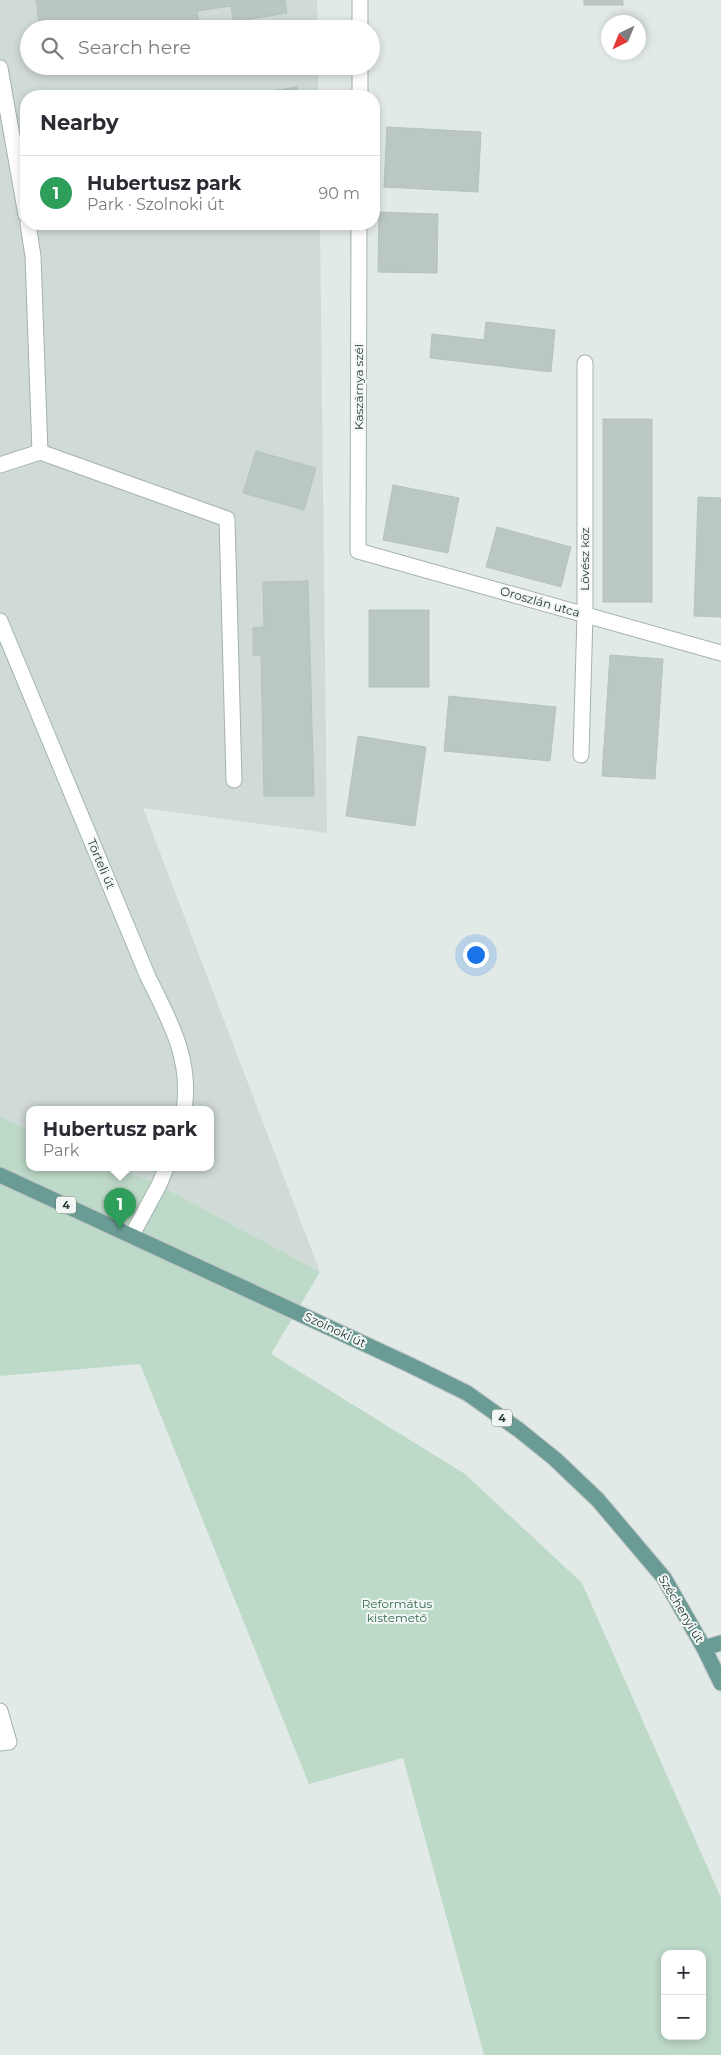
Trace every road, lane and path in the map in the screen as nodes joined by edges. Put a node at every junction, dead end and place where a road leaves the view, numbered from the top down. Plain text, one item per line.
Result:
1 (360, 0) edge
2 (360, 20) edge
3 (0, 68) edge
4 (360, 75) edge
5 (360, 90) edge
6 (20, 182) edge
7 (29, 230) edge
8 (359, 230) edge
9 (585, 363) dead end
10 (40, 452) junction
11 (0, 465) edge
12 (358, 551) joint
13 (585, 615) junction
14 (0, 622) edge
15 (721, 653) edge
16 (581, 755) dead end
17 (234, 780) dead end
18 (185, 1106) edge
19 (165, 1171) edge
20 (0, 1175) edge
21 (132, 1235) junction
22 (634, 1540) joint
23 (721, 1643) edge
24 (704, 1648) junction
25 (721, 1683) edge
26 (0, 1711) edge
27 (5, 1743) edge

1 - 2 street
3 - 6 street
4 - 5 street
7 - 10 street
8 - 12 street, Kaszárnya szél
9 - 13 street, Lövész köz
10 - 11 street
10 - 17 street
12 - 13 street, Oroszlán utca
13 - 15 street, Oroszlán utca
13 - 16 street, Lövész köz
14 - 18 street, Törteli út
19 - 21 street
20 - 21 main road, Szolnoki út / 4
21 - 22 main road, Szolnoki út / 4
22 - 24 main road, Széchenyi út / 4
23 - 24 main road
24 - 25 main road, Széchenyi út / 4
26 - 27 street

